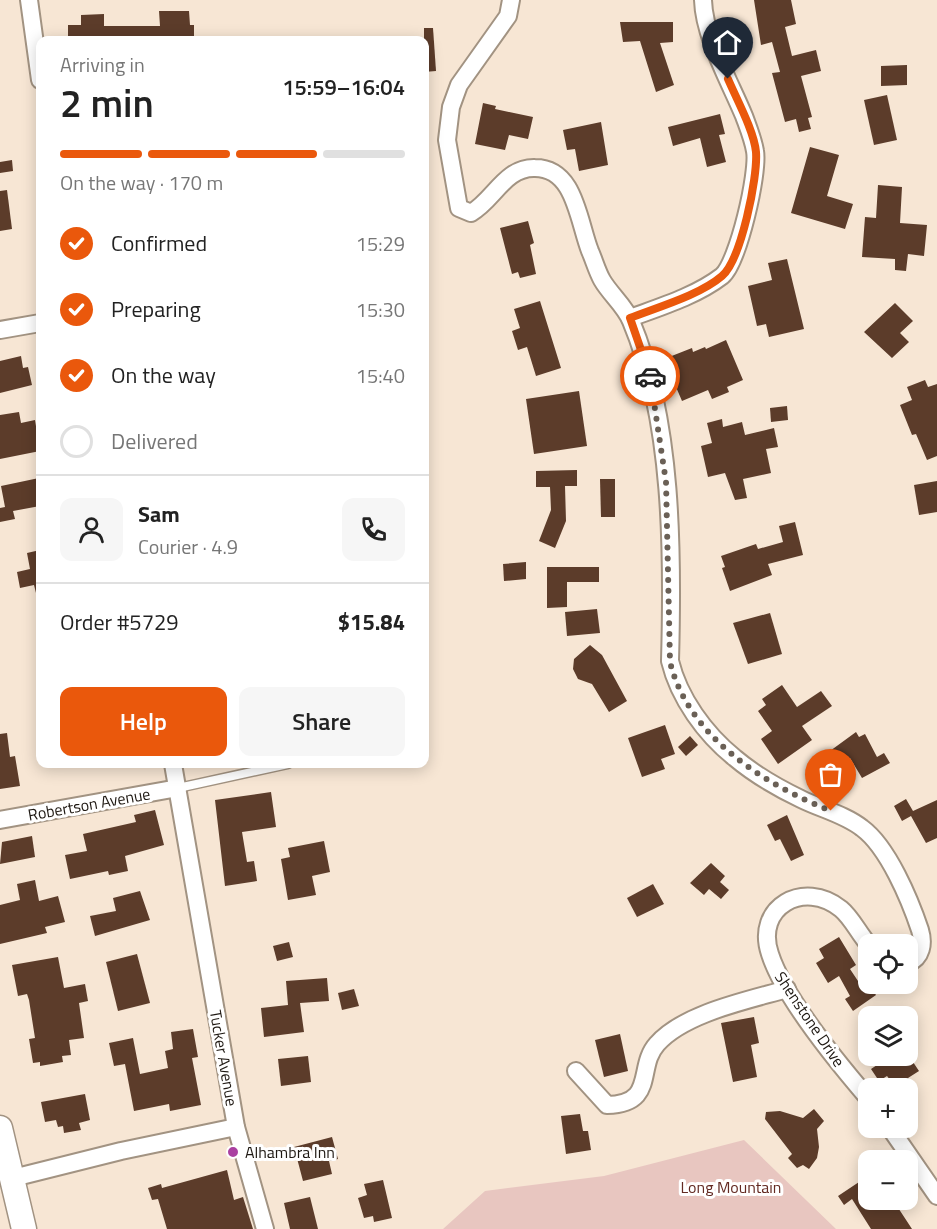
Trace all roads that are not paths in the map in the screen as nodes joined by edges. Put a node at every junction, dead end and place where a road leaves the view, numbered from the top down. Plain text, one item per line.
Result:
1 (29, 0) edge
2 (512, 0) edge
3 (703, 0) edge
4 (36, 52) edge
5 (630, 318) junction
6 (36, 324) edge
7 (0, 330) edge
8 (174, 768) edge
9 (270, 768) edge
10 (178, 788) junction
11 (0, 820) edge
12 (860, 934) edge
13 (918, 955) edge
14 (787, 988) junction
15 (576, 1071) dead end
16 (858, 1086) edge
17 (236, 1127) junction
18 (0, 1128) edge
19 (897, 1138) edge
20 (7, 1180) edge
21 (937, 1196) edge
22 (24, 1229) edge
23 (265, 1229) edge

1 - 4 street
2 - 5 street
3 - 5 street
5 - 13 street
6 - 7 street
8 - 10 street, Tucker Avenue
9 - 10 lane
10 - 11 street, Robertson Avenue
10 - 17 street, Tucker Avenue
12 - 14 street, Shenstone Drive
14 - 15 street
14 - 16 street, Shenstone Drive
17 - 20 street, Tucker Avenue
17 - 23 street
18 - 20 main road
19 - 21 street
20 - 22 main road

